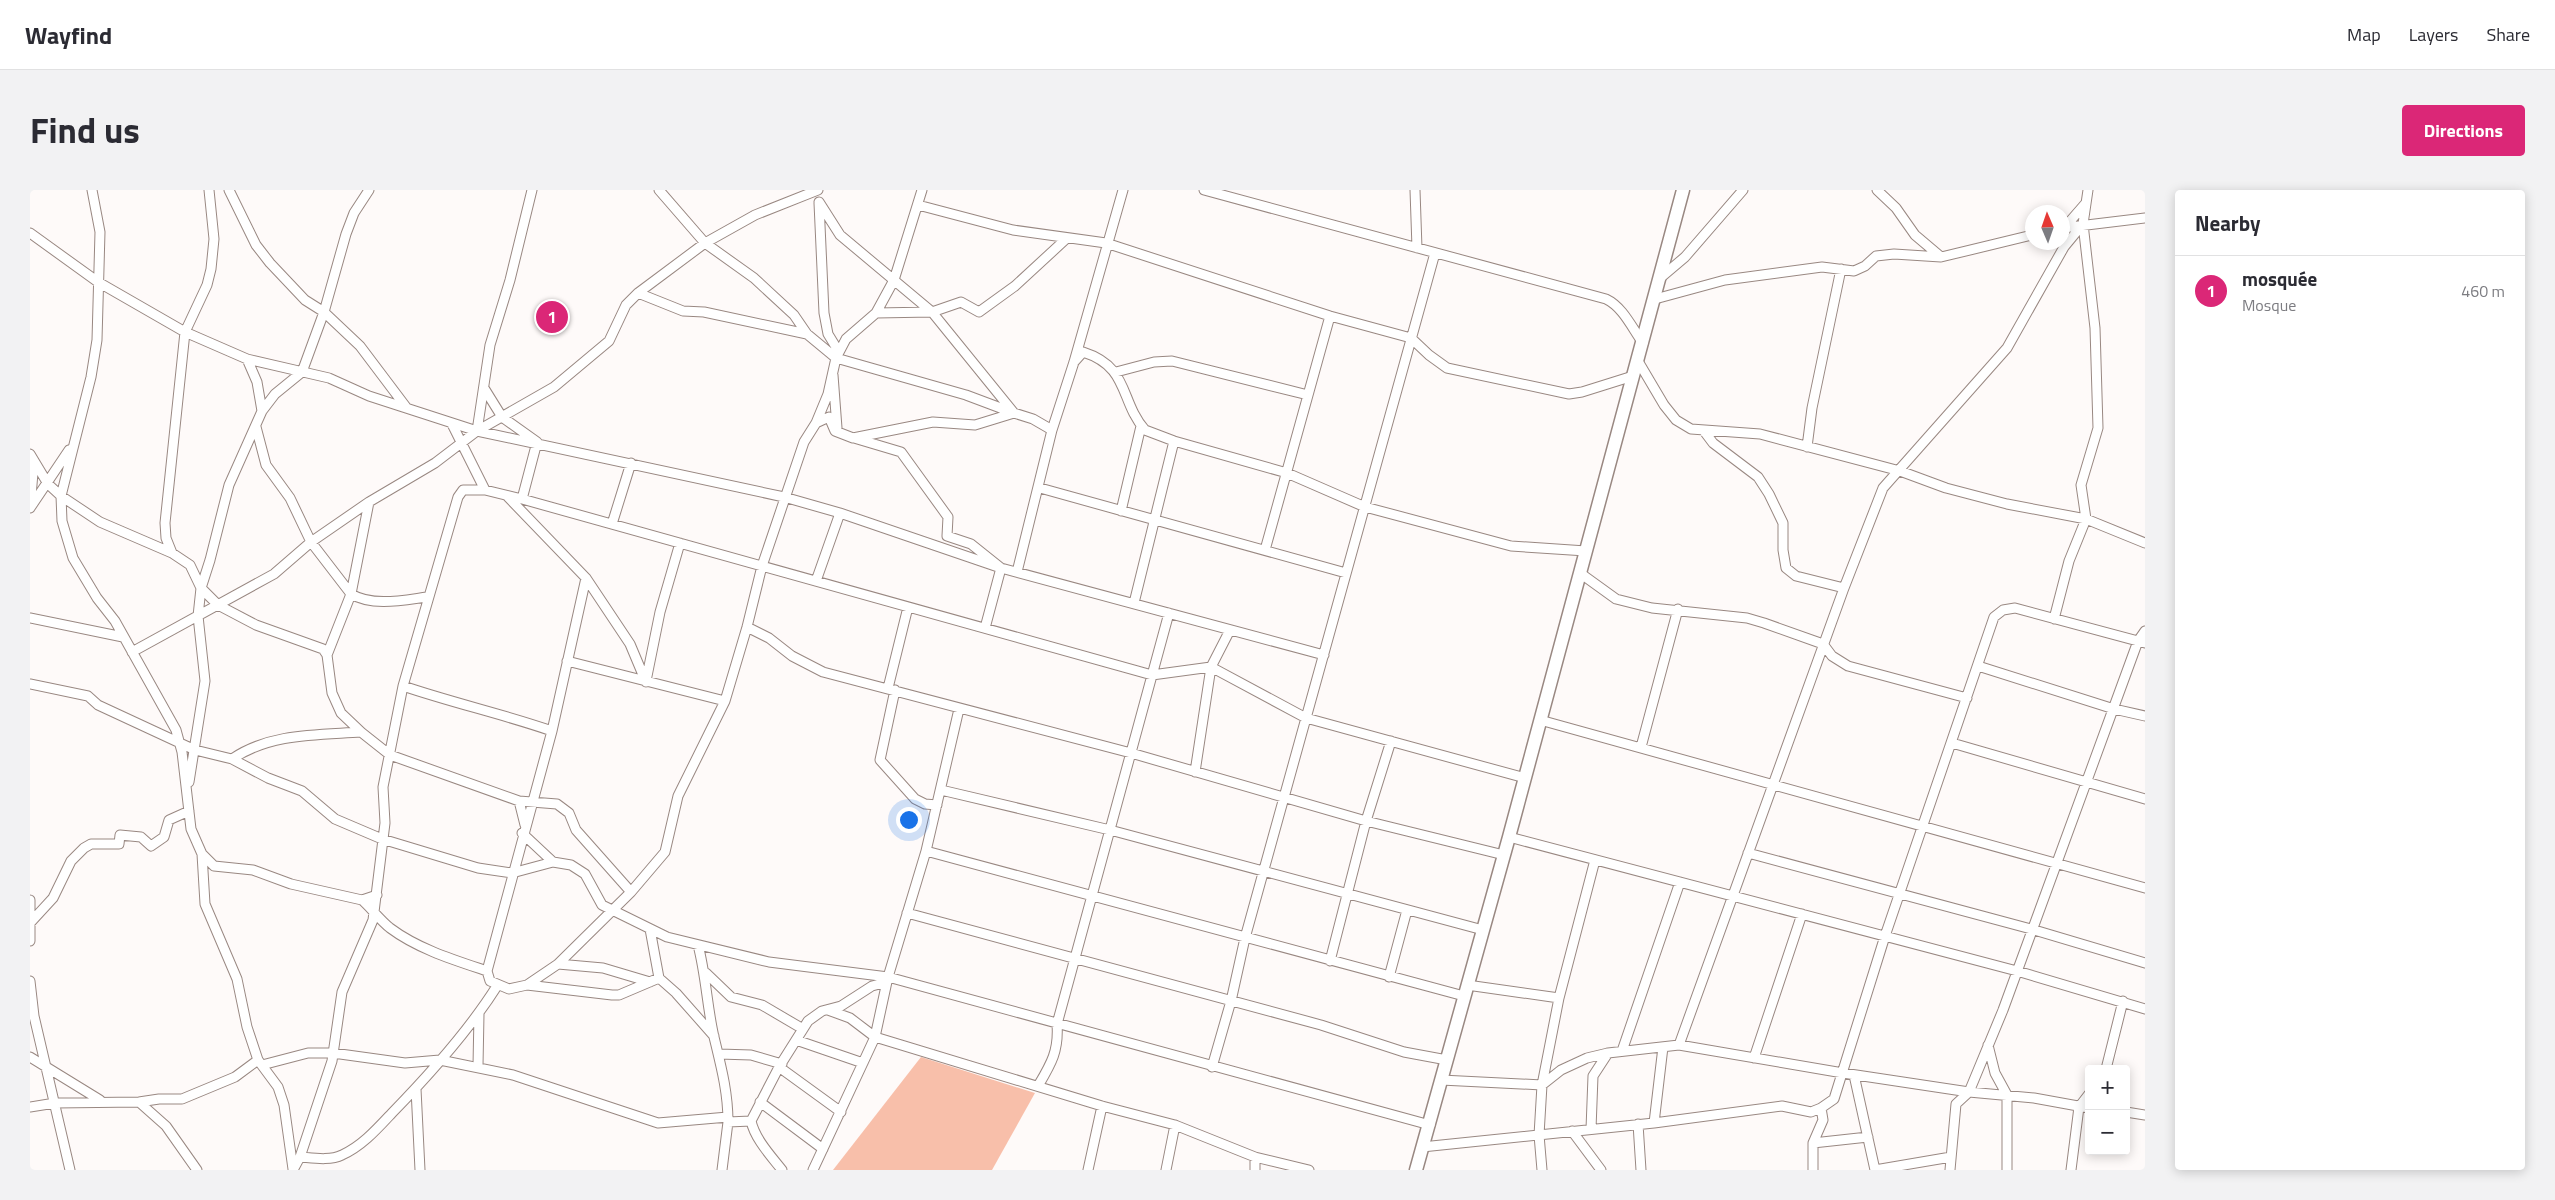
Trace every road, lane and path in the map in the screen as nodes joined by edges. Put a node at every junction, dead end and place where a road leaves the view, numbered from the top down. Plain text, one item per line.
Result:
1 (92, 190) edge
2 (99, 190) edge
3 (209, 190) edge
4 (229, 190) edge
5 (369, 190) edge
6 (532, 190) edge
7 (659, 190) edge
8 (818, 190) edge
9 (922, 190) edge
10 (1122, 190) edge
11 (1415, 190) edge
12 (1683, 190) edge
13 (1743, 190) edge
14 (1877, 190) edge
15 (2088, 190) edge
16 (1209, 191) edge
17 (819, 202) junction
18 (918, 204) junction
19 (2085, 204) junction
20 (94, 206) junction
21 (2145, 218) edge
22 (2070, 221) edge
23 (30, 222) edge
24 (2083, 224) junction
25 (2070, 227) edge
26 (33, 235) edge
27 (2025, 237) edge
28 (1067, 238) junction
29 (705, 243) junction
30 (1106, 243) junction
31 (1417, 248) junction
32 (1435, 253) junction
33 (1941, 257) junction
34 (1841, 269) junction
35 (1659, 279) junction
36 (894, 280) junction
37 (98, 282) junction
38 (638, 293) junction
39 (1654, 299) junction
40 (324, 312) junction
41 (932, 312) junction
42 (876, 313) junction
43 (1330, 316) junction
44 (184, 332) junction
45 (806, 334) junction
46 (1411, 338) junction
47 (1642, 344) junction
48 (838, 355) junction
49 (247, 359) junction
50 (1638, 360) junction
51 (1074, 362) junction
52 (302, 372) junction
53 (1116, 372) junction
54 (833, 375) junction
55 (1633, 376) junction
56 (484, 388) junction
57 (1308, 395) junction
58 (406, 407) junction
59 (262, 411) junction
60 (1014, 413) junction
61 (502, 417) junction
62 (816, 422) junction
63 (452, 424) junction
64 (1141, 426) junction
65 (256, 427) junction
66 (1052, 430) junction
67 (477, 431) junction
68 (1704, 431) junction
69 (853, 438) junction
70 (1174, 441) junction
71 (537, 442) junction
72 (73, 443) junction
73 (461, 443) junction
74 (1807, 447) junction
75 (32, 458) edge
76 (630, 463) junction
77 (476, 471) junction
78 (1287, 472) junction
79 (1900, 472) junction
80 (48, 484) junction
81 (469, 488) junction
82 (1040, 488) junction
83 (485, 490) junction
84 (61, 496) junction
85 (507, 496) junction
86 (784, 497) junction
87 (522, 499) junction
88 (369, 502) junction
89 (1365, 506) junction
90 (30, 508) edge
91 (1121, 511) junction
92 (840, 513) junction
93 (2086, 519) junction
94 (1154, 520) junction
95 (612, 524) junction
96 (2145, 541) edge
97 (311, 542) junction
98 (680, 543) junction
99 (1265, 550) junction
100 (1586, 551) junction
101 (172, 553) junction
102 (762, 566) junction
103 (1001, 568) junction
104 (1017, 572) junction
105 (1346, 573) junction
106 (1580, 573) junction
107 (586, 578) junction
108 (816, 581) junction
109 (201, 588) junction
110 (1844, 588) junction
111 (351, 594) junction
112 (428, 597) junction
113 (1134, 604) junction
114 (218, 605) junction
115 (908, 607) junction
116 (1678, 609) junction
117 (1169, 613) junction
118 (198, 616) junction
119 (30, 618) edge
120 (2054, 618) junction
121 (747, 627) junction
122 (985, 628) junction
123 (1230, 630) junction
124 (2145, 631) edge
125 (124, 637) junction
126 (2142, 642) edge
127 (1823, 644) junction
128 (132, 652) junction
129 (328, 655) junction
130 (1324, 655) junction
131 (567, 662) junction
132 (1978, 666) junction
133 (1211, 667) junction
134 (1152, 675) junction
135 (646, 682) junction
136 (30, 684) edge
137 (404, 686) junction
138 (892, 689) junction
139 (1967, 698) junction
140 (725, 701) junction
141 (959, 709) junction
142 (2114, 709) junction
143 (2145, 716) edge
144 (1306, 718) junction
145 (1540, 720) junction
146 (552, 730) junction
147 (361, 732) junction
148 (179, 741) junction
149 (1391, 741) junction
150 (1952, 743) junction
151 (1641, 747) junction
152 (195, 750) junction
153 (1131, 753) junction
154 (390, 755) junction
155 (232, 759) junction
156 (1195, 772) junction
157 (1525, 778) junction
158 (2086, 781) junction
159 (1773, 784) junction
160 (941, 790) junction
161 (187, 791) junction
162 (1285, 798) junction
163 (2145, 799) edge
164 (519, 801) junction
165 (531, 804) junction
166 (937, 806) junction
167 (189, 811) junction
168 (1366, 821) junction
169 (385, 823) junction
170 (1923, 825) junction
171 (524, 830) junction
172 (1110, 830) junction
173 (1509, 837) junction
174 (382, 839) junction
175 (393, 843) junction
176 (926, 851) junction
177 (1748, 853) junction
178 (202, 854) junction
179 (1504, 854) junction
180 (1596, 860) junction
181 (553, 862) junction
182 (2056, 864) junction
183 (1264, 872) junction
184 (512, 873) junction
185 (1680, 882) junction
186 (2145, 888) edge
187 (631, 892) junction
188 (1348, 894) junction
189 (1900, 894) junction
190 (377, 895) junction
191 (1092, 896) junction
192 (1732, 896) junction
193 (30, 900) edge
194 (362, 900) junction
195 (1407, 910) junction
196 (375, 912) junction
197 (613, 912) junction
198 (907, 913) junction
199 (1802, 914) junction
200 (30, 923) edge
201 (650, 929) junction
202 (1483, 930) junction
203 (2032, 930) junction
204 (1885, 936) junction
205 (1245, 938) junction
206 (30, 941) edge
207 (698, 945) junction
208 (1075, 960) junction
209 (1330, 961) junction
210 (2145, 963) edge
211 (558, 964) junction
212 (487, 971) junction
213 (2017, 971) junction
214 (705, 972) junction
215 (1389, 977) junction
216 (659, 978) junction
217 (888, 979) junction
218 (30, 981) edge
219 (650, 982) junction
220 (527, 985) junction
221 (497, 986) junction
222 (1465, 991) junction
223 (1559, 998) junction
224 (1231, 1001) junction
225 (2122, 1001) junction
226 (32, 1006) edge
227 (2145, 1008) edge
228 (828, 1010) junction
229 (479, 1014) junction
230 (1057, 1024) junction
231 (803, 1029) junction
232 (714, 1036) junction
233 (875, 1037) junction
234 (796, 1040) junction
235 (1679, 1045) junction
236 (1988, 1045) junction
237 (1663, 1047) junction
238 (333, 1052) junction
239 (1622, 1052) junction
240 (1608, 1053) junction
241 (720, 1054) junction
242 (30, 1057) edge
243 (1754, 1058) junction
244 (440, 1060) junction
245 (1446, 1060) junction
246 (260, 1063) junction
247 (863, 1063) junction
248 (2107, 1065) edge
249 (478, 1066) junction
250 (781, 1066) junction
251 (1212, 1067) junction
252 (46, 1068) junction
253 (1843, 1073) junction
254 (1854, 1075) junction
255 (1441, 1080) junction
256 (1542, 1085) junction
257 (1038, 1086) junction
258 (416, 1089) junction
259 (1969, 1092) junction
260 (2007, 1095) junction
261 (2085, 1099) edge
262 (101, 1101) junction
263 (139, 1102) junction
264 (760, 1102) junction
265 (54, 1103) junction
266 (1102, 1106) junction
267 (2079, 1106) junction
268 (30, 1107) edge
269 (2085, 1107) edge
270 (1822, 1108) junction
271 (841, 1112) junction
272 (2130, 1113) edge
273 (2145, 1115) edge
274 (728, 1119) junction
275 (751, 1121) junction
276 (1654, 1123) junction
277 (1638, 1124) junction
278 (1175, 1125) junction
279 (1430, 1125) junction
280 (1591, 1129) junction
281 (1572, 1131) junction
282 (1539, 1134) junction
283 (1868, 1137) junction
284 (1813, 1144) junction
285 (1422, 1147) junction
286 (823, 1149) junction
287 (300, 1157) junction
288 (1256, 1157) junction
289 (1950, 1157) junction
290 (70, 1170) edge
291 (197, 1170) edge
292 (293, 1170) edge
293 (420, 1170) edge
294 (722, 1170) edge
295 (782, 1170) edge
296 (812, 1170) edge
297 (1088, 1170) edge
298 (1166, 1170) edge
299 (1255, 1170) edge
300 (1309, 1170) edge
301 (1416, 1170) edge
302 (1542, 1170) edge
303 (1601, 1170) edge
304 (1641, 1170) edge
305 (1813, 1170) edge
306 (1950, 1170) edge
307 (2006, 1170) edge
308 (2071, 1170) edge

1 - 20 street
2 - 20 street
3 - 44 street
4 - 40 street
5 - 40 street
6 - 56 street
7 - 29 street
8 - 17 street
8 - 29 street
9 - 18 street
10 - 30 street
11 - 31 street
12 - 35 main road
13 - 35 street
14 - 33 street
15 - 19 street
16 - 31 street
17 - 36 street
17 - 48 street
18 - 28 street
18 - 36 street
19 - 22 street
19 - 24 street
20 - 37 street
21 - 24 street
23 - 26 street
24 - 25 street
24 - 79 street
24 - 93 street
26 - 37 street
27 - 33 street
28 - 30 street
28 - 41 street
29 - 38 street
29 - 45 street
30 - 43 street
30 - 51 street
31 - 32 street
32 - 46 street
32 - 47 street
33 - 34 street
34 - 39 street
34 - 74 street
35 - 39 main road
36 - 41 street
36 - 42 street
37 - 44 street
37 - 72 street
38 - 45 street
38 - 61 street
39 - 47 main road
40 - 52 street
40 - 58 street
41 - 42 street
41 - 60 street
42 - 48 street
43 - 46 street
43 - 57 street
44 - 49 street
44 - 101 street
45 - 48 street
46 - 55 street
46 - 89 street
47 - 50 main road
48 - 54 street
48 - 60 street
49 - 52 street
49 - 59 street
50 - 55 main road
50 - 68 street
51 - 53 street
51 - 66 street
52 - 58 street
52 - 59 street
53 - 57 street
53 - 64 street
54 - 62 street
54 - 69 street
55 - 100 main road
56 - 61 street
56 - 67 street
57 - 78 street
58 - 63 street
59 - 65 street
60 - 66 street
60 - 69 street
61 - 67 street
61 - 71 street
62 - 69 street
62 - 86 street
63 - 67 street
63 - 73 street
64 - 70 street
64 - 91 street
65 - 97 street
65 - 109 street
66 - 82 street
67 - 71 street
67 - 73 street
68 - 74 street
68 - 110 street
69 - 103 street
70 - 78 street
70 - 94 street
71 - 76 street
71 - 87 street
72 - 80 street
72 - 84 street
73 - 77 street
73 - 88 street
74 - 79 street
75 - 80 street
75 - 90 street
76 - 86 street
76 - 95 street
77 - 81 street
77 - 83 street
78 - 89 street
78 - 99 street
79 - 93 street
79 - 110 street
80 - 84 street
80 - 90 street
81 - 83 street
81 - 112 street
82 - 91 street
82 - 104 street
83 - 85 street
84 - 101 street
84 - 125 street
85 - 87 street
85 - 107 street
86 - 92 street
86 - 102 street
87 - 95 street
88 - 97 street
88 - 111 street
89 - 100 street
89 - 105 street
91 - 94 street
92 - 103 street
92 - 108 street
93 - 96 street
93 - 120 street
94 - 99 street
94 - 113 street
95 - 98 street
97 - 111 street
97 - 114 street
98 - 102 street
98 - 135 street
99 - 105 street
100 - 106 main road
101 - 109 street
102 - 108 street
102 - 121 street
103 - 104 street
103 - 122 street
104 - 113 street
105 - 130 street
106 - 116 street
106 - 145 main road
107 - 131 street
107 - 135 street
108 - 115 street
109 - 114 street
109 - 118 street
110 - 127 street
111 - 112 street
111 - 129 street
112 - 137 street
113 - 117 street
114 - 118 street
114 - 129 street
115 - 122 street
115 - 138 street
116 - 127 street
116 - 151 street
117 - 123 street
117 - 134 street
118 - 128 street
118 - 152 street
119 - 125 street
120 - 126 street
120 - 132 street
121 - 138 street
121 - 140 street
122 - 134 street
123 - 130 street
123 - 133 street
124 - 126 street
125 - 128 street
126 - 142 street
127 - 139 street
127 - 159 street
128 - 148 street
129 - 147 street
130 - 144 street
131 - 135 street
131 - 146 street
132 - 139 street
132 - 142 street
133 - 134 street
133 - 144 street
133 - 156 street
134 - 153 street
135 - 140 street
136 - 148 street
137 - 146 street
137 - 154 street
138 - 141 street
138 - 166 street
139 - 150 street
140 - 187 street
141 - 153 street
141 - 160 street
142 - 143 street
142 - 158 street
144 - 149 street
144 - 162 street
145 - 151 street
145 - 157 main road
146 - 165 street
147 - 154 street
147 - 155 street
148 - 152 street
148 - 161 street
149 - 157 street
149 - 168 street
150 - 158 street
150 - 170 street
151 - 159 street
152 - 155 street
152 - 161 street
153 - 156 street
153 - 172 street
154 - 164 street
154 - 169 street
155 - 174 street
156 - 162 street
157 - 173 main road
158 - 163 street
158 - 182 street
159 - 170 street
159 - 177 street
160 - 166 street
160 - 172 street
161 - 167 street
162 - 168 street
162 - 183 street
164 - 165 street
164 - 171 street
165 - 171 street
165 - 187 street
166 - 176 street
167 - 178 street
167 - 200 street
168 - 179 street
168 - 188 street
169 - 174 street
169 - 175 street
170 - 182 street
170 - 189 street
171 - 181 street
171 - 184 street
172 - 183 street
172 - 191 street
173 - 179 main road
173 - 180 street
174 - 175 street
174 - 190 street
175 - 184 street
176 - 191 street
176 - 198 street
177 - 189 street
177 - 192 street
178 - 194 street
178 - 246 street
179 - 202 main road
180 - 185 street
180 - 223 street
181 - 184 street
181 - 197 street
182 - 186 street
182 - 203 street
183 - 188 street
183 - 205 street
184 - 212 street
185 - 192 street
185 - 239 street
187 - 197 street
188 - 195 street
188 - 209 street
189 - 203 street
189 - 204 street
190 - 194 street
190 - 196 street
191 - 205 street
191 - 208 street
192 - 199 street
192 - 235 street
193 - 200 street
194 - 196 street
195 - 202 street
195 - 215 street
196 - 212 street
196 - 238 street
197 - 201 street
197 - 211 street
198 - 208 street
198 - 217 street
199 - 204 street
199 - 243 street
200 - 206 street
201 - 207 street
201 - 216 street
202 - 222 main road
203 - 210 street
203 - 213 street
204 - 213 street
204 - 253 street
205 - 209 street
205 - 224 street
207 - 214 street
207 - 217 street
208 - 224 street
208 - 230 street
209 - 215 street
211 - 219 street
211 - 220 street
212 - 221 street
213 - 225 street
213 - 236 street
214 - 231 street
214 - 232 street
215 - 222 street
216 - 219 street
216 - 232 street
217 - 228 street
217 - 230 street
217 - 233 street
218 - 226 street
219 - 220 street
220 - 221 street
221 - 229 street
222 - 223 street
222 - 245 main road
223 - 256 street
224 - 245 street
224 - 251 street
225 - 227 street
225 - 248 street
226 - 252 street
228 - 231 street
228 - 233 street
229 - 244 street
229 - 249 street
230 - 251 street
230 - 257 street
231 - 234 street
232 - 241 street
233 - 247 street
233 - 257 street
234 - 247 street
234 - 250 street
235 - 237 street
235 - 243 street
236 - 259 street
236 - 260 street
237 - 239 street
237 - 276 street
238 - 244 street
238 - 246 street
238 - 287 street
239 - 240 street
240 - 256 street
240 - 280 street
241 - 250 street
241 - 274 street
242 - 252 street
243 - 253 street
244 - 249 street
244 - 258 street
245 - 255 main road
246 - 263 street
246 - 292 street
247 - 271 street
249 - 274 street
250 - 264 street
250 - 271 street
251 - 279 street
252 - 262 street
252 - 265 street
253 - 254 street
253 - 270 street
254 - 259 street
254 - 283 street
255 - 256 street
255 - 279 main road
256 - 282 street
257 - 266 street
258 - 287 street
258 - 293 street
259 - 260 street
259 - 289 street
260 - 267 street
260 - 307 street
261 - 267 street
262 - 263 street
262 - 265 street
263 - 291 street
264 - 275 street
264 - 286 street
265 - 268 street
265 - 290 street
266 - 278 street
266 - 297 street
267 - 269 street
267 - 308 street
270 - 276 street
270 - 284 street
271 - 286 street
272 - 273 street
274 - 275 street
274 - 294 street
275 - 295 street
276 - 277 street
277 - 280 street
277 - 304 street
278 - 288 street
278 - 298 street
279 - 285 main road
280 - 281 street
281 - 282 street
281 - 303 street
282 - 285 street
282 - 302 street
283 - 284 street
283 - 289 street
284 - 305 street
285 - 301 main road
286 - 296 street
287 - 292 street
288 - 299 street
288 - 300 street
289 - 306 street

